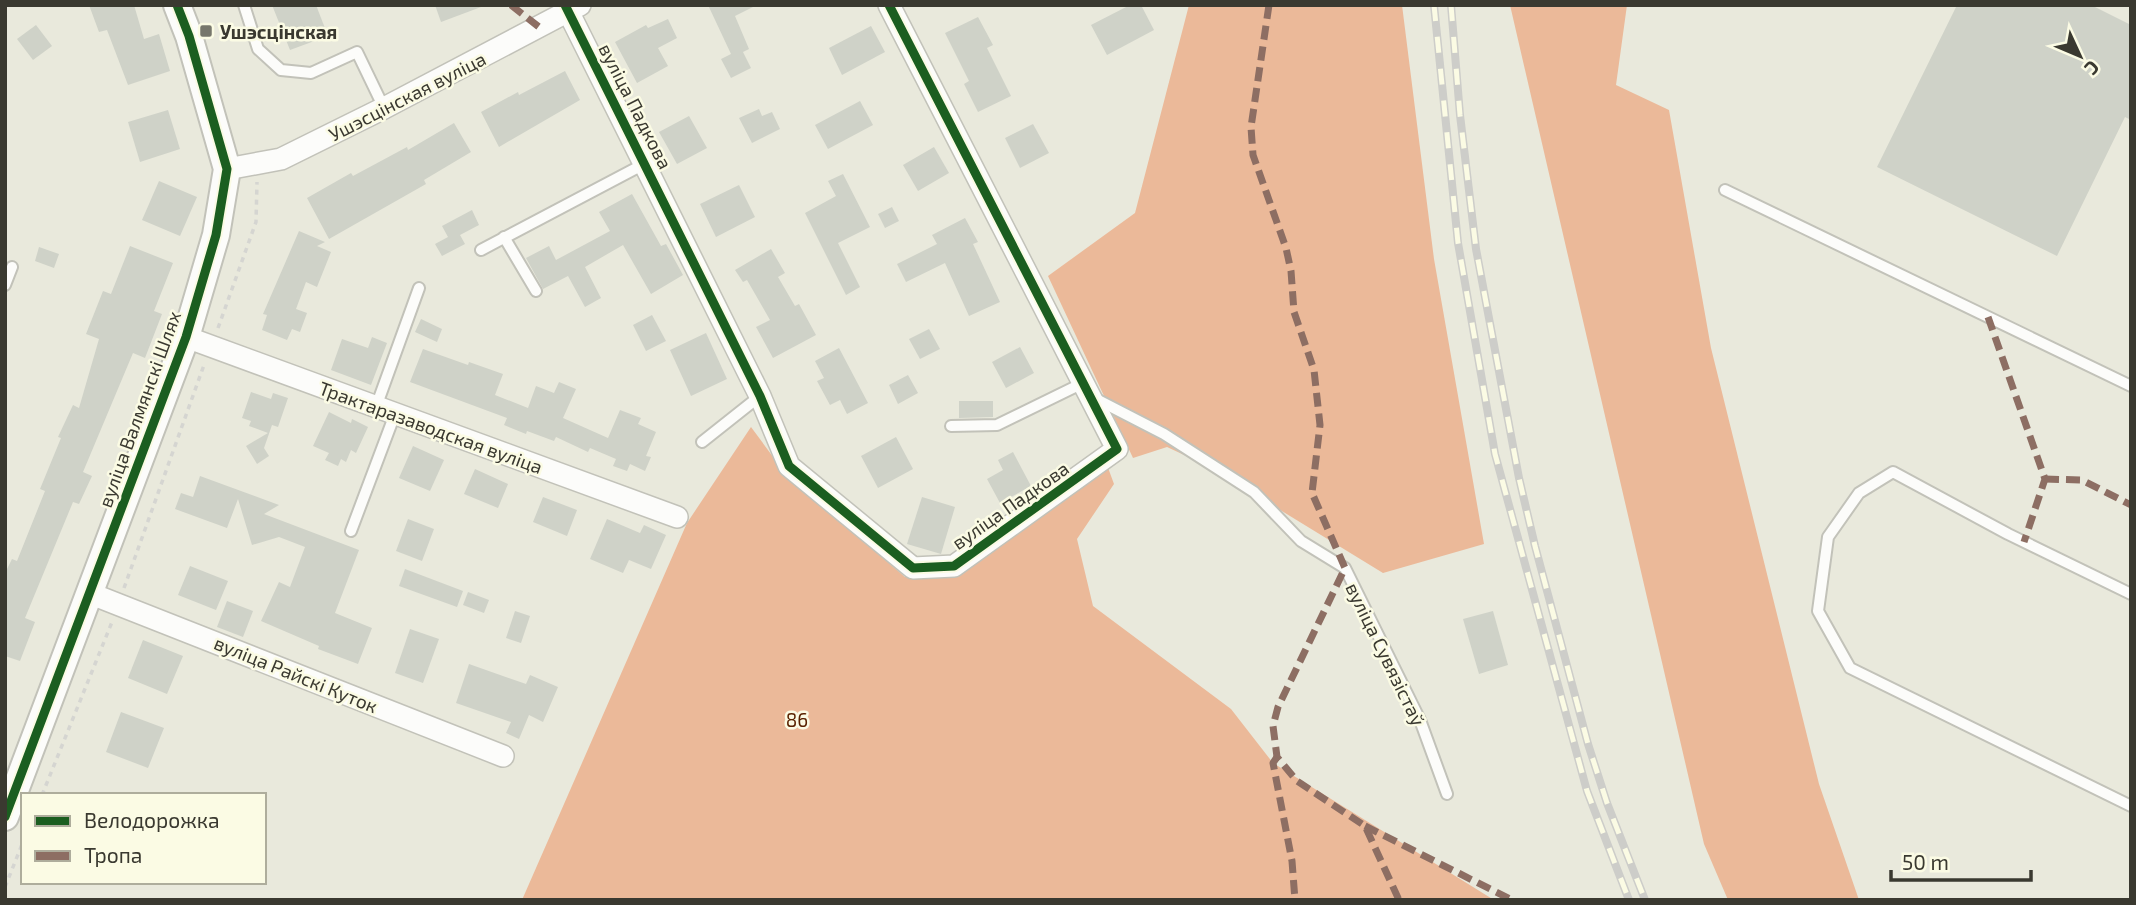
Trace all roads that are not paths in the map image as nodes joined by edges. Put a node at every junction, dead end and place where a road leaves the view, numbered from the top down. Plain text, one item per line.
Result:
1 (177, 5) edge
2 (244, 5) edge
3 (889, 5) edge
4 (571, 7) edge
5 (384, 108) junction
6 (646, 163) junction
7 (227, 169) junction
8 (1725, 190) dead end
9 (505, 237) junction
10 (481, 250) dead end
11 (12, 267) dead end
12 (5, 285) edge
13 (419, 288) dead end
14 (536, 291) dead end
15 (186, 337) junction
16 (2131, 386) edge
17 (1087, 390) junction
18 (760, 396) junction
19 (385, 410) junction
20 (951, 426) dead end
21 (702, 442) dead end
22 (677, 517) dead end
23 (351, 531) dead end
24 (89, 593) junction
25 (2131, 594) edge
26 (503, 756) dead end
27 (1447, 794) dead end
28 (2131, 806) edge
29 (5, 817) edge

1 - 7 street, вуліца Валмянскі Шлях
2 - 5 lane
3 - 17 street, вуліца Падкова
4 - 5 street, Ушэсцінская вуліца
4 - 6 street, вуліца Падкова
5 - 7 street, Ушэсцінская вуліца
6 - 9 lane
6 - 18 street, вуліца Падкова
7 - 15 street, вуліца Валмянскі Шлях
8 - 16 lane
9 - 10 lane
9 - 14 lane
11 - 12 lane
13 - 19 lane
15 - 19 street, Трактаразаводская вуліца
15 - 24 street, вуліца Валмянскі Шлях
17 - 18 street, вуліца Падкова
17 - 20 lane
17 - 27 lane, вуліца Сувязістаў
18 - 21 lane
19 - 22 street, Трактаразаводская вуліца
19 - 23 lane
24 - 26 street, вуліца Райскі Куток
24 - 29 street, вуліца Валмянскі Шлях
25 - 28 lane

